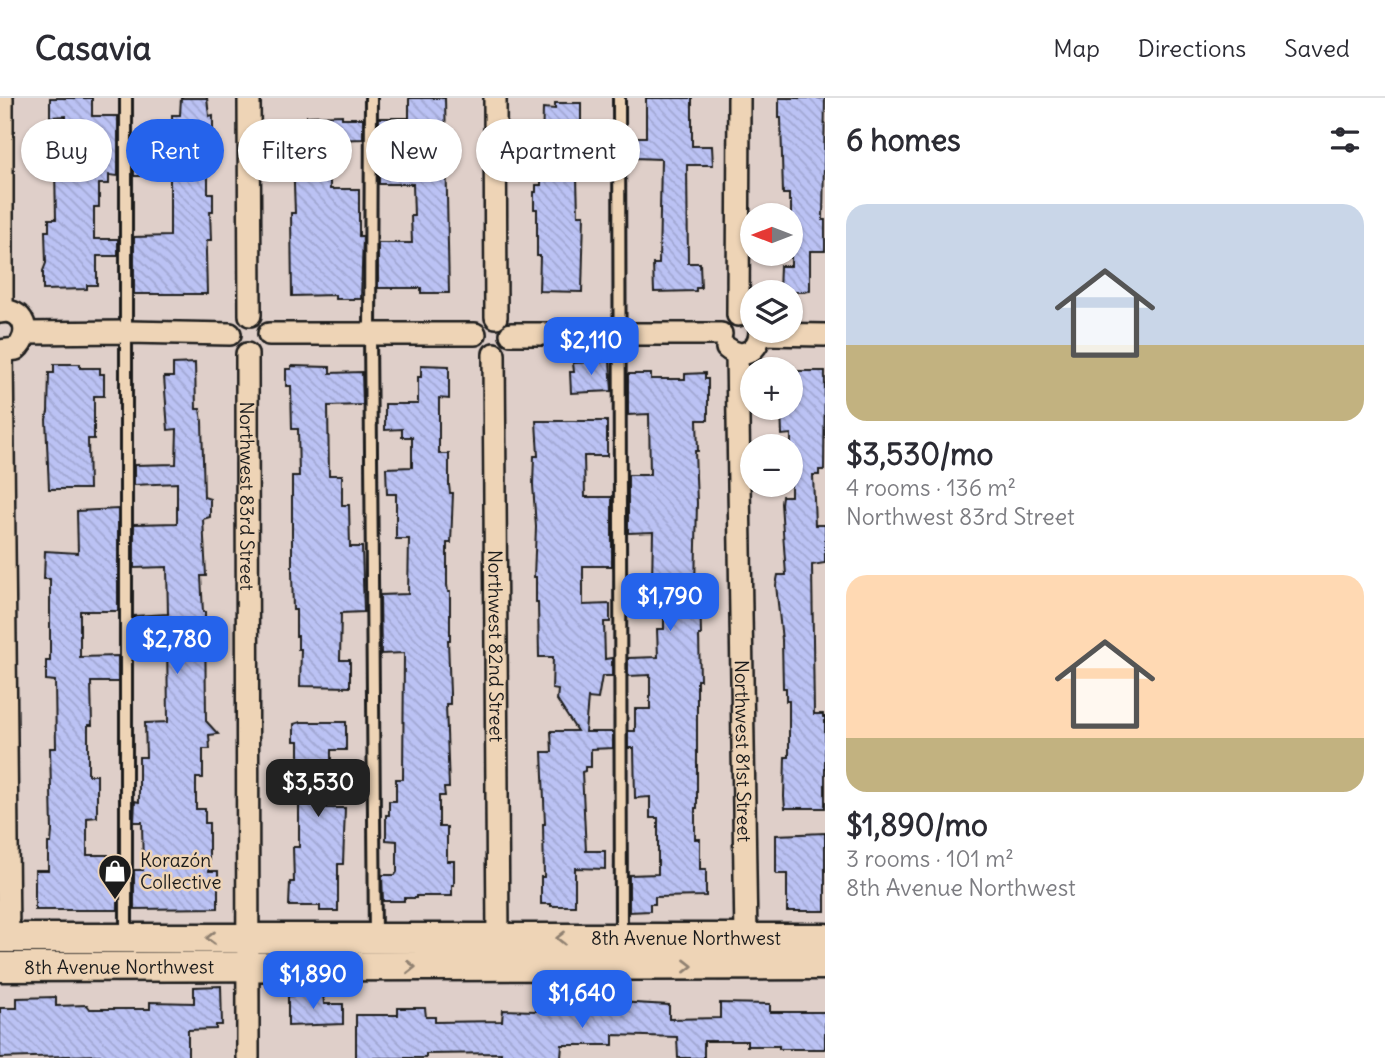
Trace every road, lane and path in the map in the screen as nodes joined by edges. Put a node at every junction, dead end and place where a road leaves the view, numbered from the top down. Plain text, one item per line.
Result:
1 (2, 98) edge
2 (126, 98) edge
3 (249, 98) edge
4 (371, 98) edge
5 (495, 98) edge
6 (619, 98) edge
7 (739, 98) edge
8 (749, 280) edge
9 (1, 311) edge
10 (250, 315) junction
11 (496, 317) junction
12 (740, 324) edge
13 (127, 332) junction
14 (803, 332) edge
15 (26, 333) junction
16 (370, 333) junction
17 (230, 334) junction
18 (269, 334) junction
19 (475, 334) junction
20 (511, 334) junction
21 (721, 334) junction
22 (619, 335) junction
23 (825, 335) edge
24 (754, 343) edge
25 (1, 352) edge
26 (247, 354) junction
27 (494, 354) junction
28 (737, 354) junction
29 (4, 938) edge
30 (125, 938) junction
31 (249, 938) junction
32 (375, 938) junction
33 (498, 938) junction
34 (621, 938) junction
35 (746, 938) junction
36 (825, 938) edge
37 (825, 965) edge
38 (0, 967) edge
39 (249, 967) junction
40 (248, 1058) edge

1 - 9 street
2 - 13 lane
3 - 10 street
4 - 16 lane
5 - 11 street
6 - 22 lane
7 - 8 street
9 - 15 street
10 - 17 street
10 - 18 street
11 - 19 street
11 - 20 street
12 - 21 street
13 - 15 street
13 - 17 street
13 - 30 lane
14 - 23 street
15 - 25 street
16 - 18 street
16 - 19 street
16 - 32 lane
17 - 26 street
18 - 26 street
19 - 27 street
20 - 22 street
20 - 27 street
21 - 22 street
21 - 28 street
22 - 34 lane
24 - 28 street
25 - 29 street
26 - 31 street, Northwest 83rd Street
27 - 33 street, Northwest 82nd Street
28 - 35 street, Northwest 81st Street
29 - 30 main road, 8th Avenue Northwest
31 -> 30 main road, 8th Avenue Northwest
31 - 32 main road, 8th Avenue Northwest
31 - 39 street, Northwest 83rd Street
32 - 33 main road, 8th Avenue Northwest
34 -> 33 main road, 8th Avenue Northwest
34 - 35 main road, 8th Avenue Northwest
35 - 36 main road, 8th Avenue Northwest
39 -> 37 main road, 8th Avenue Northwest
38 - 39 main road, 8th Avenue Northwest
39 - 40 street, Northwest 83rd Street

